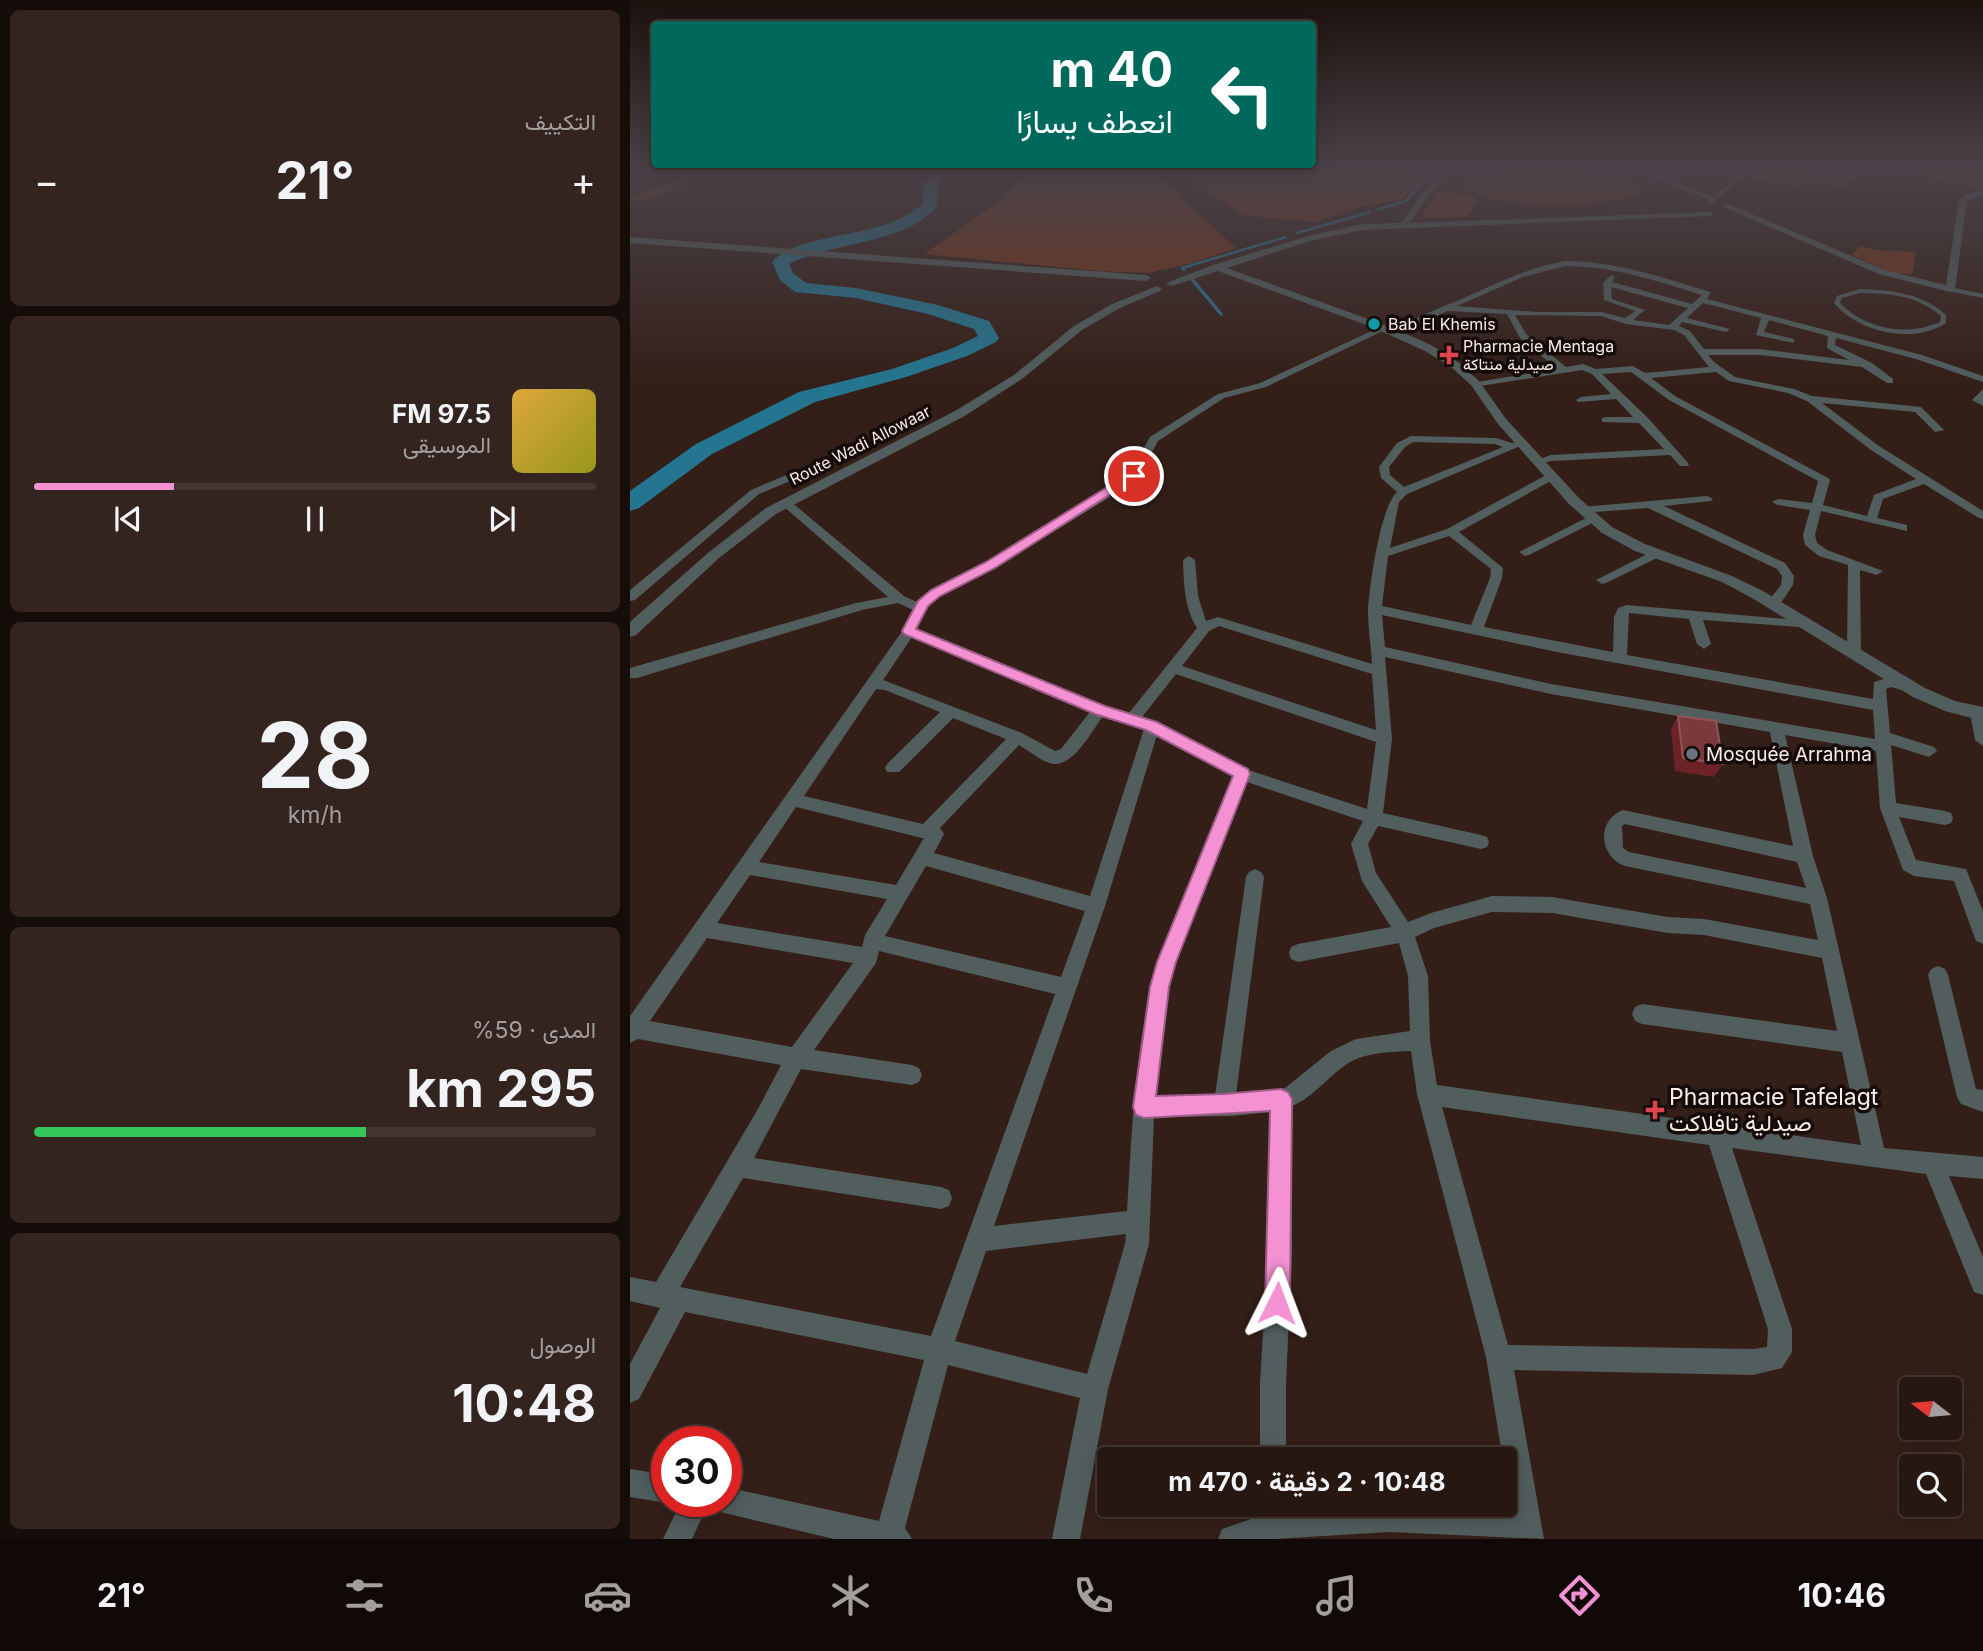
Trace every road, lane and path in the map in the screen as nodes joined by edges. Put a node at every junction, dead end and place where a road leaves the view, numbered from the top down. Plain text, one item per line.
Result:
1 (630, 240) edge
2 (686, 240) edge
3 (1309, 240) edge
4 (1806, 240) edge
5 (1958, 240) edge
6 (737, 247) junction
7 (1216, 267) junction
8 (1618, 270) junction
9 (1154, 281) junction
10 (1607, 284) junction
11 (1157, 289) junction
12 (1950, 289) junction
13 (1981, 296) dead end
14 (1701, 300) junction
15 (1116, 306) junction
16 (1692, 307) junction
17 (1446, 308) junction
18 (1510, 313) junction
19 (1766, 317) junction
20 (1626, 321) junction
21 (1676, 322) junction
22 (1868, 323) joint
23 (1383, 327) junction
24 (1726, 329) dead end
25 (1833, 334) junction
26 (1791, 341) dead end
27 (1701, 352) junction
28 (1869, 365) junction
29 (1715, 369) junction
30 (1564, 370) junction
31 (1595, 372) junction
32 (1645, 376) junction
33 (1983, 379) edge
34 (1890, 381) dead end
35 (1477, 385) junction
36 (1983, 392) edge
37 (1618, 396) junction
38 (1810, 399) junction
39 (1581, 400) dead end
40 (1983, 403) edge
41 (1606, 420) dead end
42 (1644, 420) junction
43 (1939, 430) dead end
44 (1516, 446) junction
45 (1674, 452) junction
46 (1540, 462) junction
47 (827, 464) dead end
48 (1684, 464) dead end
49 (1552, 476) junction
50 (1923, 480) junction
51 (1403, 492) junction
52 (1707, 499) dead end
53 (1777, 502) dead end
54 (786, 503) junction
55 (1650, 504) junction
56 (1817, 507) junction
57 (1587, 514) junction
58 (1983, 516) edge
59 (1871, 520) junction
60 (1903, 528) dead end
61 (1451, 532) junction
62 (1525, 552) dead end
63 (1382, 554) junction
64 (1655, 554) junction
65 (1189, 561) dead end
66 (1854, 565) junction
67 (1877, 571) dead end
68 (1602, 580) dead end
69 (630, 597) edge
70 (899, 599) junction
71 (1773, 604) junction
72 (920, 608) junction
73 (1375, 609) junction
74 (1694, 614) junction
75 (1808, 625) junction
76 (1203, 628) junction
77 (1476, 630) junction
78 (630, 631) edge
79 (909, 631) junction
80 (1704, 644) dead end
81 (1379, 650) junction
82 (1854, 654) junction
83 (1620, 658) junction
84 (1174, 668) junction
85 (1378, 671) junction
86 (630, 673) edge
87 (872, 684) junction
88 (1910, 688) junction
89 (1880, 706) junction
90 (1100, 710) junction
91 (951, 711) junction
92 (1980, 714) edge
93 (1142, 723) junction
94 (1776, 727) junction
95 (1017, 737) junction
96 (1384, 739) junction
97 (1983, 740) edge
98 (1882, 741) junction
99 (1929, 751) dead end
100 (893, 768) dead end
101 (1242, 774) junction
102 (793, 800) junction
103 (1888, 807) junction
104 (1374, 818) junction
105 (1945, 818) dead end
106 (926, 832) junction
107 (1481, 842) dead end
108 (1804, 856) junction
109 (922, 857) junction
110 (746, 867) junction
111 (1255, 877) dead end
112 (901, 894) junction
113 (1818, 898) junction
114 (1096, 905) junction
115 (703, 929) junction
116 (1405, 933) junction
117 (1983, 935) edge
118 (870, 949) junction
119 (1830, 951) junction
120 (1298, 953) dead end
121 (1938, 975) dead end
122 (1067, 988) junction
123 (1642, 1014) dead end
124 (632, 1030) edge
125 (1420, 1041) junction
126 (1851, 1042) junction
127 (796, 1058) junction
128 (912, 1075) dead end
129 (1428, 1094) junction
130 (1281, 1099) junction
131 (1983, 1101) edge
132 (1224, 1105) junction
133 (1144, 1107) junction
134 (1717, 1137) junction
135 (1875, 1158) junction
136 (1933, 1163) junction
137 (737, 1166) junction
138 (1983, 1168) edge
139 (941, 1198) dead end
140 (1140, 1221) junction
141 (978, 1240) junction
142 (1983, 1283) edge
143 (630, 1289) edge
144 (670, 1298) junction
145 (939, 1350) junction
146 (1499, 1357) junction
147 (1095, 1389) junction
148 (630, 1390) edge
149 (1273, 1447) edge
150 (630, 1483) edge
151 (651, 1486) edge
152 (742, 1505) edge
153 (688, 1517) edge
154 (1270, 1517) edge
155 (1351, 1517) edge
156 (1528, 1532) edge
157 (892, 1538) edge
158 (677, 1539) edge
159 (1066, 1539) edge
160 (1232, 1539) edge

1 - 6 street
2 - 6 street
3 - 7 street
4 - 12 street
5 - 12 street
6 - 9 street
7 - 9 street
7 - 23 street
8 - 10 street
8 - 14 street
8 - 17 street
9 - 11 street
9 - 11 street, Route Wadi Allowaar
9 - 15 street, Route Wadi Allowaar
10 - 16 street
10 - 20 street
11 - 15 street, Route Wadi Allowaar
12 - 13 street
14 - 16 street
14 - 19 street
15 - 54 street, Route Wadi Allowaar
16 - 21 street
17 - 18 street
17 - 23 street
18 - 20 street
18 - 30 street
19 - 25 street
19 - 26 street
20 - 21 street
21 - 24 street
21 - 27 street
22 - 22 street
23 - 35 street
23 - 72 street
25 - 28 street
25 - 33 street
27 - 28 street
27 - 29 street
28 - 34 street
29 - 32 street
29 - 38 street
30 - 31 street
30 - 35 street
31 - 32 street
31 - 37 street
32 - 56 street
35 - 44 street
36 - 40 street
37 - 39 street
37 - 42 street
38 - 43 street
38 - 50 street
41 - 42 street
42 - 45 street
44 - 46 street
44 - 51 street
44 - 51 street
45 - 46 street
45 - 48 street
46 - 49 street
47 - 69 street
49 - 57 street
49 - 61 street
50 - 58 street
50 - 59 street
51 - 63 street
52 - 55 street
53 - 56 street
54 - 70 street
54 - 78 street, Route Wadi Allowaar
55 - 57 street
55 - 71 street
56 - 59 street
56 - 66 street
57 - 62 street
57 - 64 street
59 - 60 street
61 - 63 street
61 - 77 street
63 - 73 street
64 - 68 street
64 - 71 street
65 - 76 street
66 - 67 street
66 - 82 street
70 - 72 street
70 - 86 street
71 - 75 street
72 - 79 street
73 - 77 street
73 - 81 street
74 - 75 street
74 - 80 street
74 - 83 street
75 - 82 street
76 - 84 street
76 - 85 street
77 - 83 street
79 - 87 street
79 - 90 street
81 - 85 street
81 - 94 street
82 - 88 street
83 - 89 street
84 - 93 street
84 - 96 street
85 - 96 street
87 - 91 street
87 - 102 street
88 - 89 street
88 - 92 street
89 - 98 street
90 - 93 street
90 - 95 street
91 - 95 street
91 - 100 street
92 - 97 street
93 - 101 street
93 - 114 street
94 - 98 street
94 - 108 street
95 - 106 street
96 - 104 street
98 - 99 street
98 - 103 street
101 - 104 street
101 - 133 street
102 - 106 street
102 - 110 street
103 - 105 street
103 - 117 street
104 - 107 street
104 - 116 street
106 - 109 street
108 - 113 street
108 - 113 street
109 - 112 street
109 - 114 street
110 - 112 street
110 - 115 street
111 - 132 street
112 - 118 street
113 - 119 street
114 - 122 street
115 - 118 street
115 - 124 street
116 - 119 street
116 - 120 street
116 - 125 street
118 - 122 street
118 - 127 street
119 - 126 street
121 - 131 street
122 - 141 street
123 - 126 street
124 - 127 street
125 - 129 street
125 - 130 street
126 - 135 street
127 - 128 street
127 - 137 street
129 - 134 street
129 - 146 street
130 - 132 street
130 - 149 street
132 - 133 street
133 - 140 street
134 - 135 street
134 - 146 street
135 - 136 street
136 - 138 street
136 - 142 street
137 - 139 street
137 - 144 street
140 - 141 street
140 - 147 street
141 - 145 street
143 - 144 street
144 - 145 street
144 - 148 street
145 - 147 street
145 - 157 street
146 - 156 street
147 - 159 street
150 - 151 street
152 - 157 street
153 - 158 street
154 - 160 street
155 - 156 street

